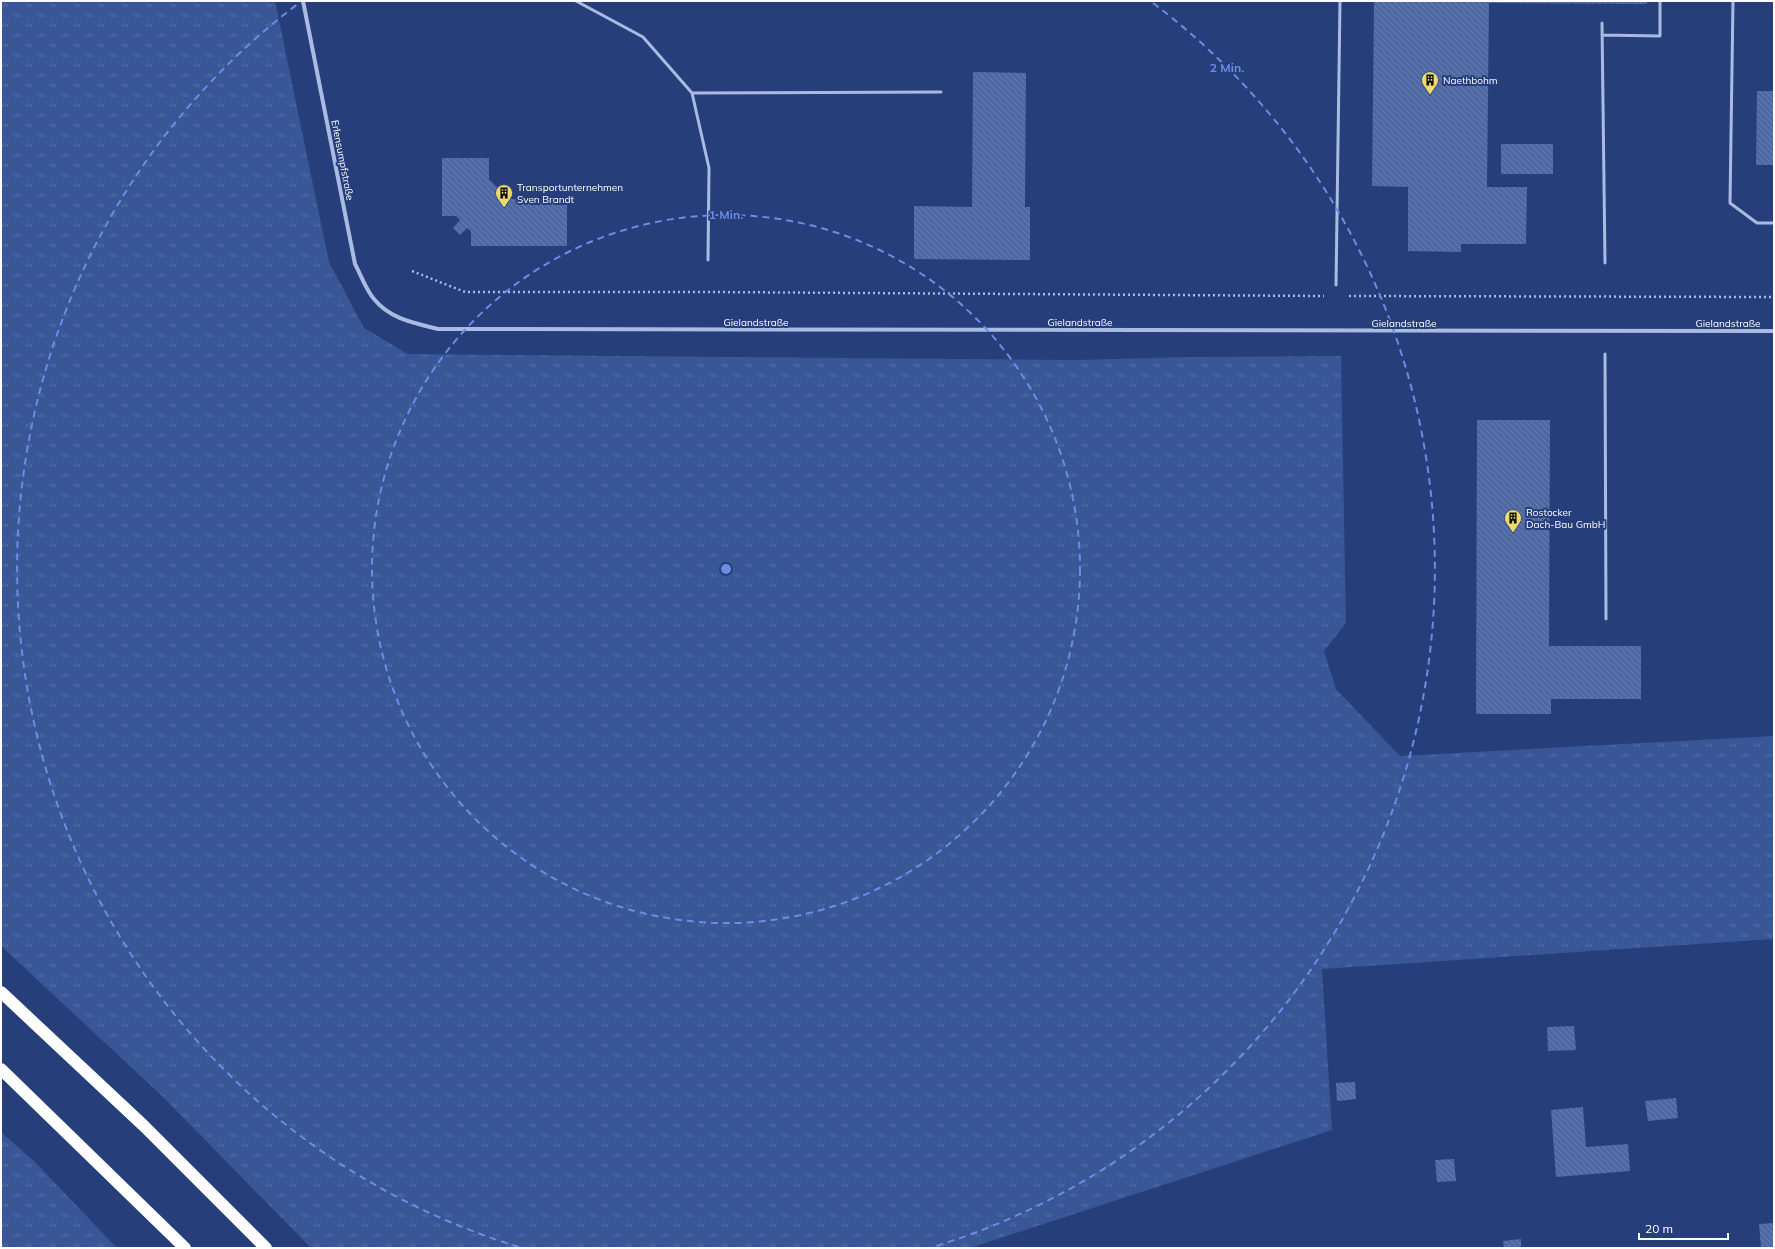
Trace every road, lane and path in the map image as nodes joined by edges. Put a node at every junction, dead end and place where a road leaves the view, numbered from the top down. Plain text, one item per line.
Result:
1 (303, 1) edge
2 (576, 1) edge
3 (1340, 1) edge
4 (1660, 1) edge
5 (1733, 1) edge
6 (1602, 23) dead end
7 (1602, 35) junction
8 (941, 92) dead end
9 (692, 93) junction
10 (1774, 223) edge
11 (708, 260) dead end
12 (1605, 263) dead end
13 (412, 271) dead end
14 (1336, 285) dead end
15 (1328, 296) dead end
16 (1344, 296) dead end
17 (1774, 297) edge
18 (388, 313) joint
19 (1774, 331) edge
20 (1605, 354) dead end
21 (1606, 619) dead end
22 (1, 992) edge
23 (1, 1069) edge
24 (185, 1248) edge
25 (266, 1248) edge

1 - 18 street, Erlensumpfstraße
2 - 9 lane
3 - 14 lane
4 - 7 lane
5 - 10 lane
6 - 7 lane
7 - 12 lane
8 - 9 lane
9 - 11 lane
13 - 15 path
16 - 17 path
18 - 19 street, Gielandstraße
20 - 21 lane
22 - 25 highway
23 - 24 highway

